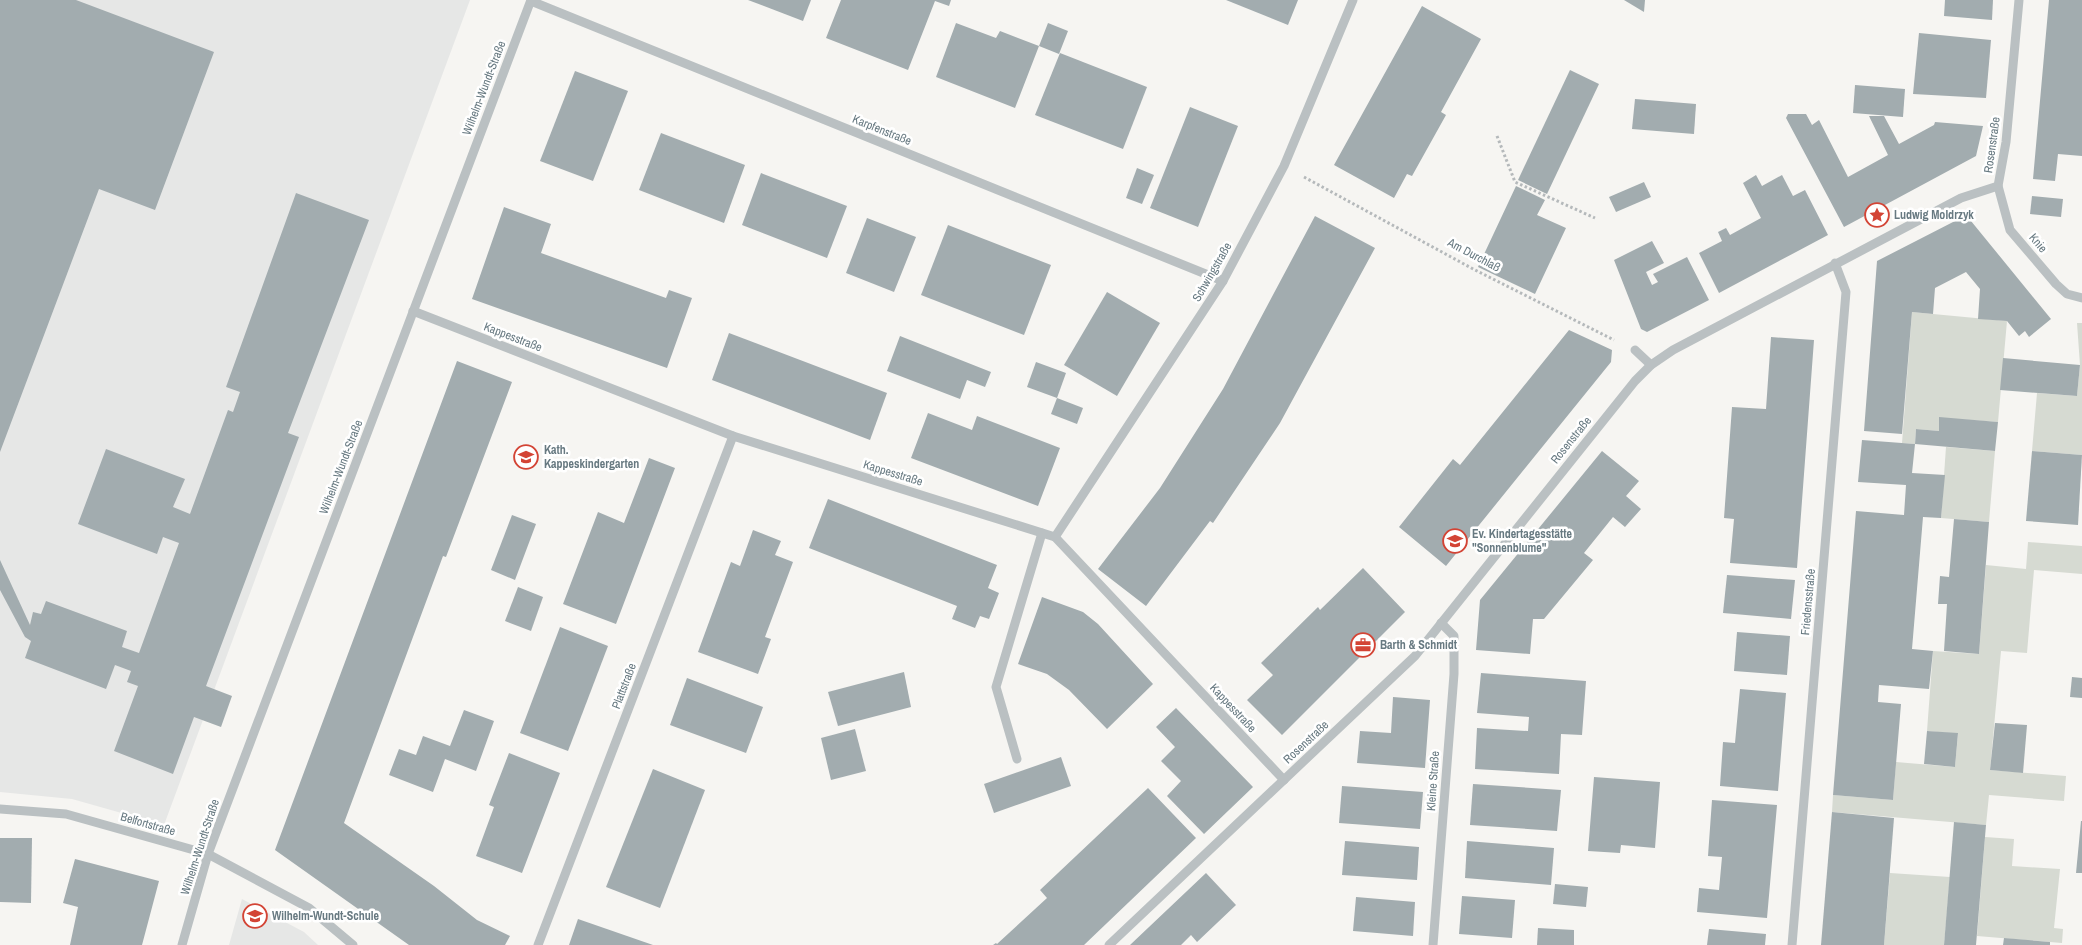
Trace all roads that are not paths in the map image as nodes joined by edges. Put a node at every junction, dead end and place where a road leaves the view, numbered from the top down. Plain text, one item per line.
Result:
1 (531, 0) edge
2 (1354, 0) edge
3 (2020, 0) edge
4 (1998, 186) junction
5 (1835, 263) junction
6 (1223, 282) junction
7 (2082, 298) edge
8 (413, 311) junction
9 (1635, 350) road end
10 (1651, 365) junction
11 (733, 436) junction
12 (1042, 533) junction
13 (1055, 537) junction
14 (1441, 623) junction
15 (1017, 759) dead end
16 (1284, 780) junction
17 (0, 809) edge
18 (208, 854) junction
19 (182, 945) edge
20 (353, 945) edge
21 (538, 945) edge
22 (1109, 945) edge
23 (1433, 945) edge
24 (1792, 945) edge

1 - 6 street, Karpfenstraße
1 - 8 street, Wilhelm-Wundt-Straße
2 - 6 street, Schwingstraße
3 - 4 street, Rosenstraße
4 - 5 street, Rosenstraße
4 - 7 street, Knie
5 - 10 street, Rosenstraße
5 - 24 street, Friedensstraße
6 - 13 street, Schwingstraße
8 - 11 street, Kappesstraße
8 - 18 street, Wilhelm-Wundt-Straße
9 - 10 street
10 - 14 street, Rosenstraße
11 - 12 street, Kappesstraße
11 - 21 street, Plattstraße
12 - 13 street, Kappesstraße
12 - 15 street
13 - 16 street, Kappesstraße
14 - 16 street, Rosenstraße
14 - 23 street, Kleine Straße
16 - 22 street, Rosenstraße
17 - 18 street, Belfortstraße
18 - 19 street, Wilhelm-Wundt-Straße
18 - 20 street, Belfortstraße

